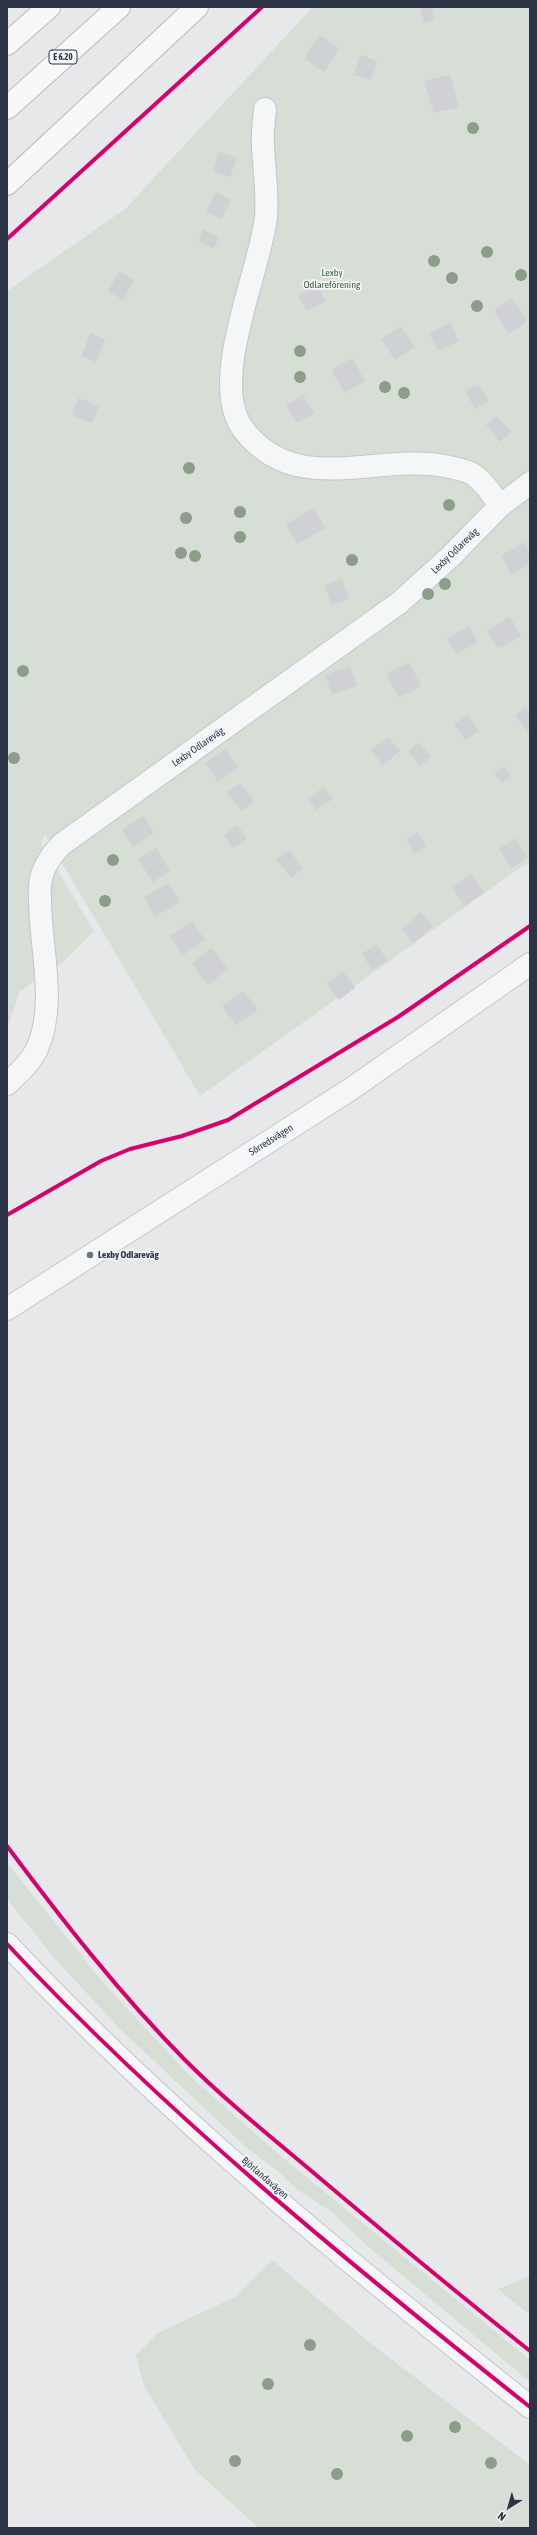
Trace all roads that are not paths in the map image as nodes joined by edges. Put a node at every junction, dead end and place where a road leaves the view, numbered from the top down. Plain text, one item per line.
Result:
1 (49, 7) edge
2 (119, 7) edge
3 (197, 7) edge
4 (7, 44) edge
5 (7, 108) edge
6 (265, 109) dead end
7 (7, 184) edge
8 (530, 483) edge
9 (500, 506) junction
10 (530, 964) edge
11 (7, 1084) edge
12 (8, 1304) edge
13 (7, 1944) edge
14 (530, 2406) edge

1 - 4 highway
2 - 5 highway, E 6.20
3 - 7 highway
6 - 9 street
8 - 9 street, Lexby Odlareväg
9 - 11 street, Lexby Odlareväg
10 - 12 street, Sörredsvägen
13 - 14 street, Björlandavägen

